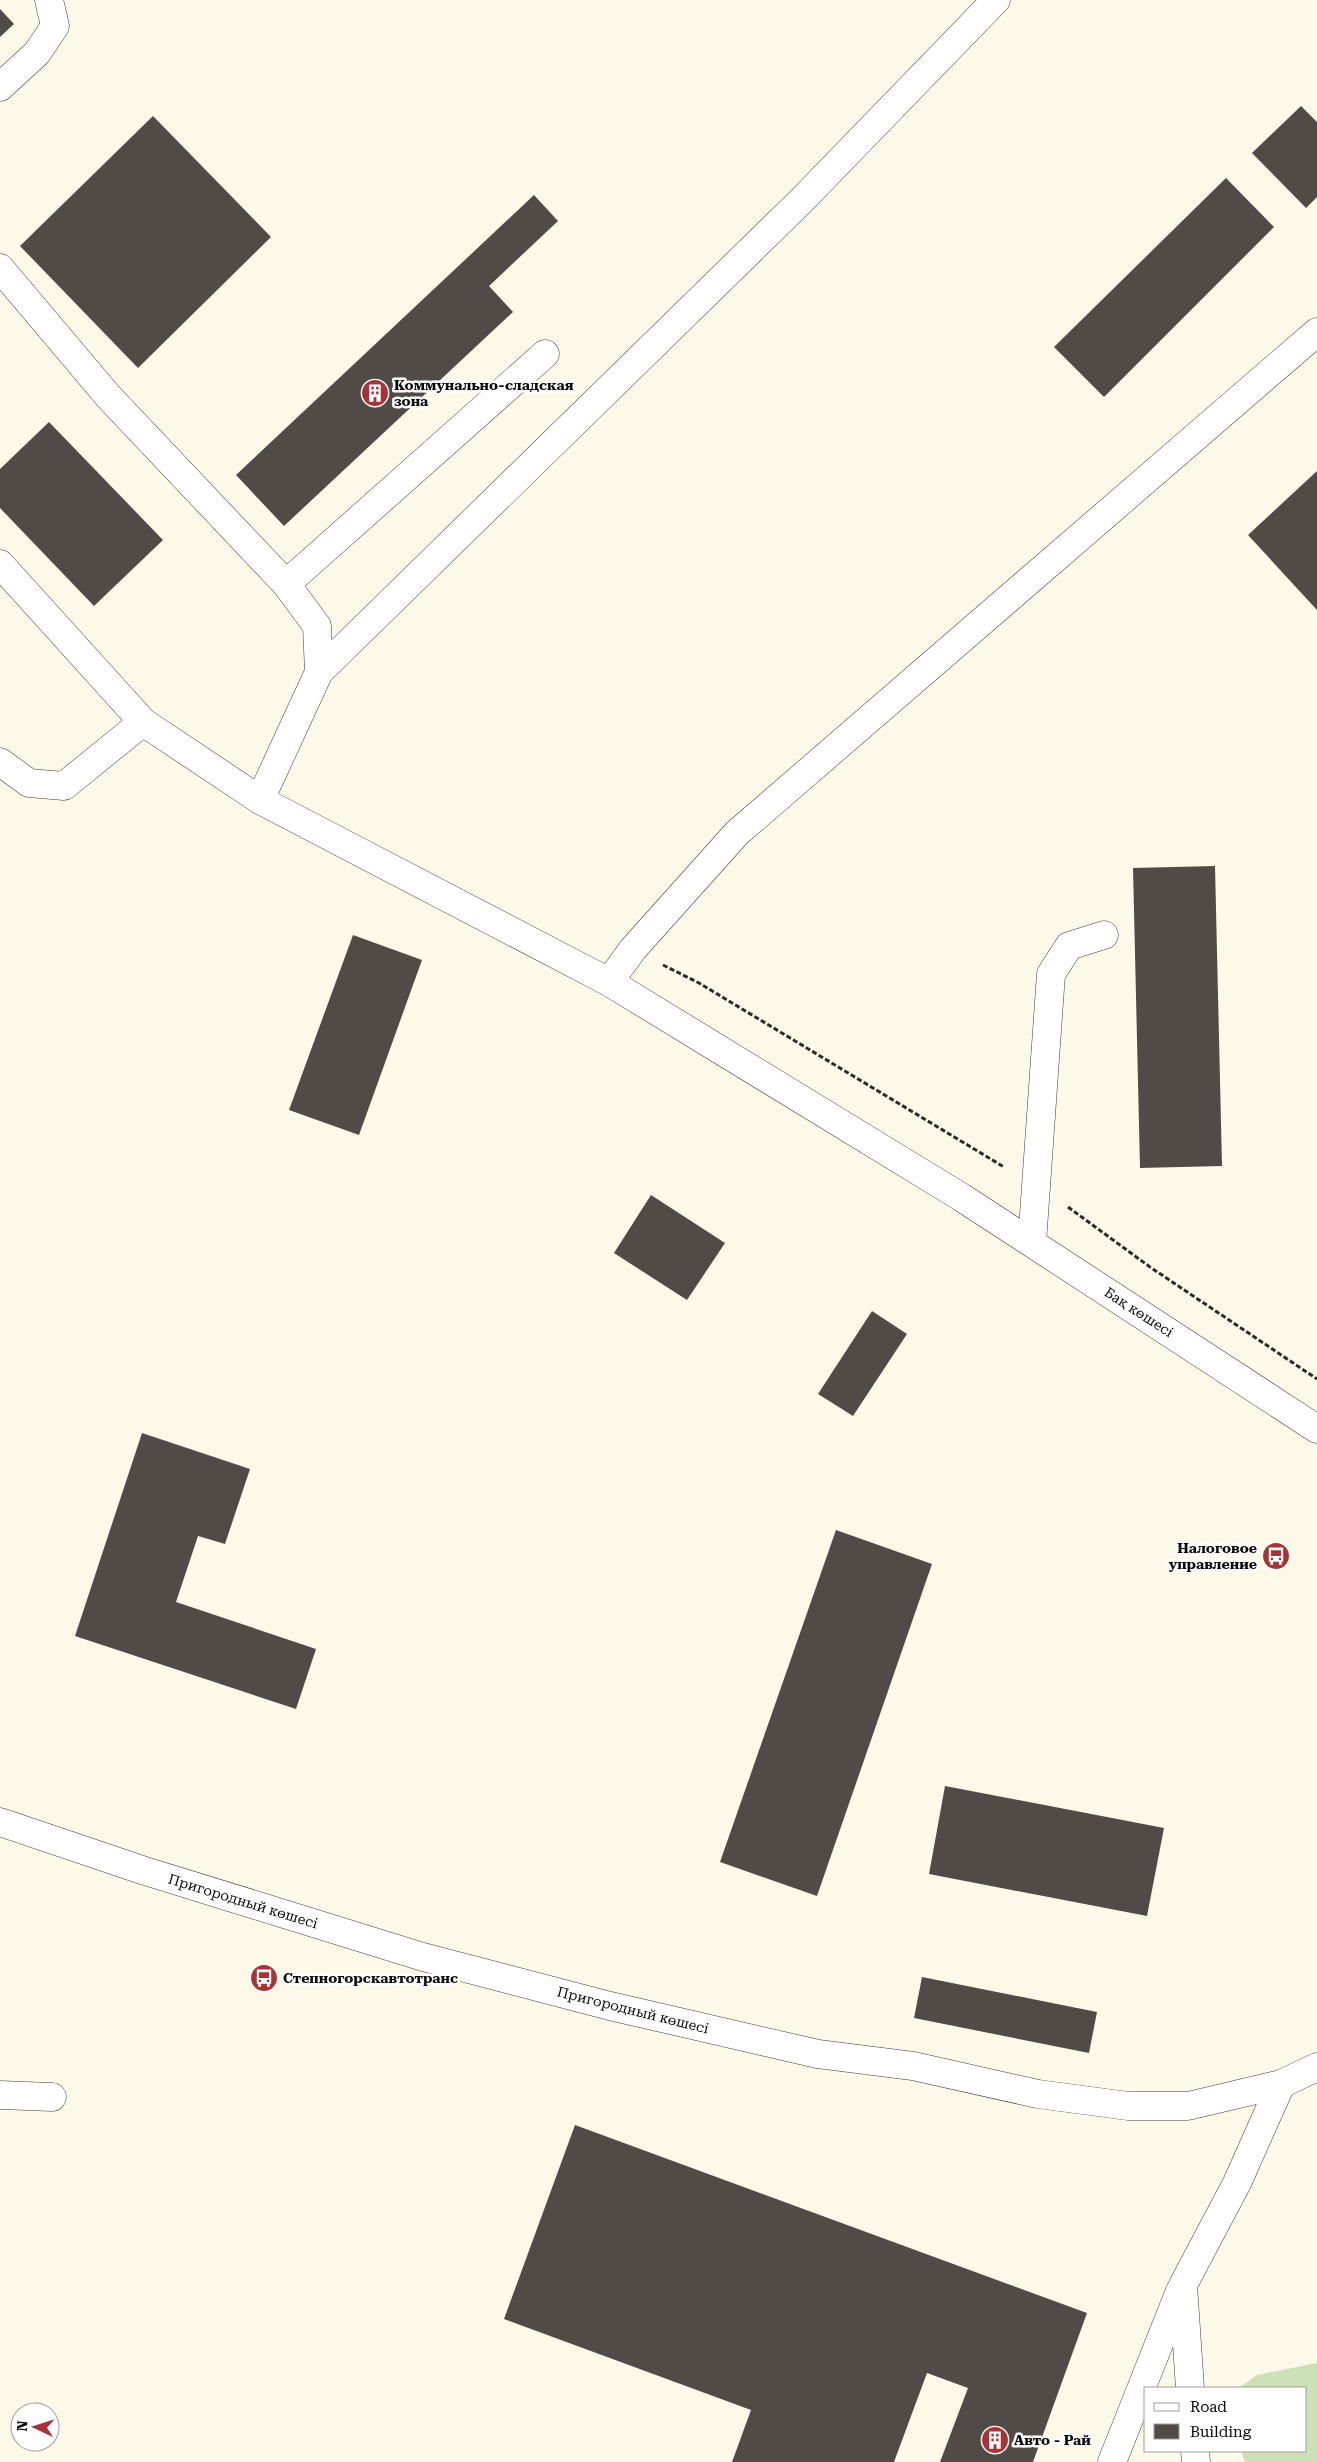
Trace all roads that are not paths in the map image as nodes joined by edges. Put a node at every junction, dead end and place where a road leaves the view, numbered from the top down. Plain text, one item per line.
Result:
1 (49, 0) edge
2 (996, 0) edge
3 (0, 87) edge
4 (0, 268) edge
5 (1317, 332) edge
6 (545, 354) dead end
7 (0, 564) edge
8 (286, 584) junction
9 (319, 672) junction
10 (143, 722) junction
11 (0, 762) edge
12 (260, 800) junction
13 (1104, 935) dead end
14 (609, 982) junction
15 (1032, 1243) junction
16 (1317, 1429) edge
17 (0, 1822) edge
18 (1317, 2067) edge
19 (1281, 2084) junction
20 (0, 2094) edge
21 (52, 2097) dead end
22 (1183, 2285) junction
23 (1190, 2387) edge
24 (1112, 2462) edge

1 - 3 street
2 - 9 street
4 - 8 street
5 - 14 street
6 - 8 street
7 - 10 street, Бақ көшесі
8 - 9 street
9 - 12 street
10 - 11 street
10 - 12 street, Бақ көшесі
12 - 14 street, Бақ көшесі
13 - 15 street
14 - 15 street, Бақ көшесі
15 - 16 street, Бақ көшесі
17 - 19 street, Пригородный көшесі
18 - 19 street, Пригородный көшесі
19 - 22 street
20 - 21 street
22 - 23 street
22 - 24 street

